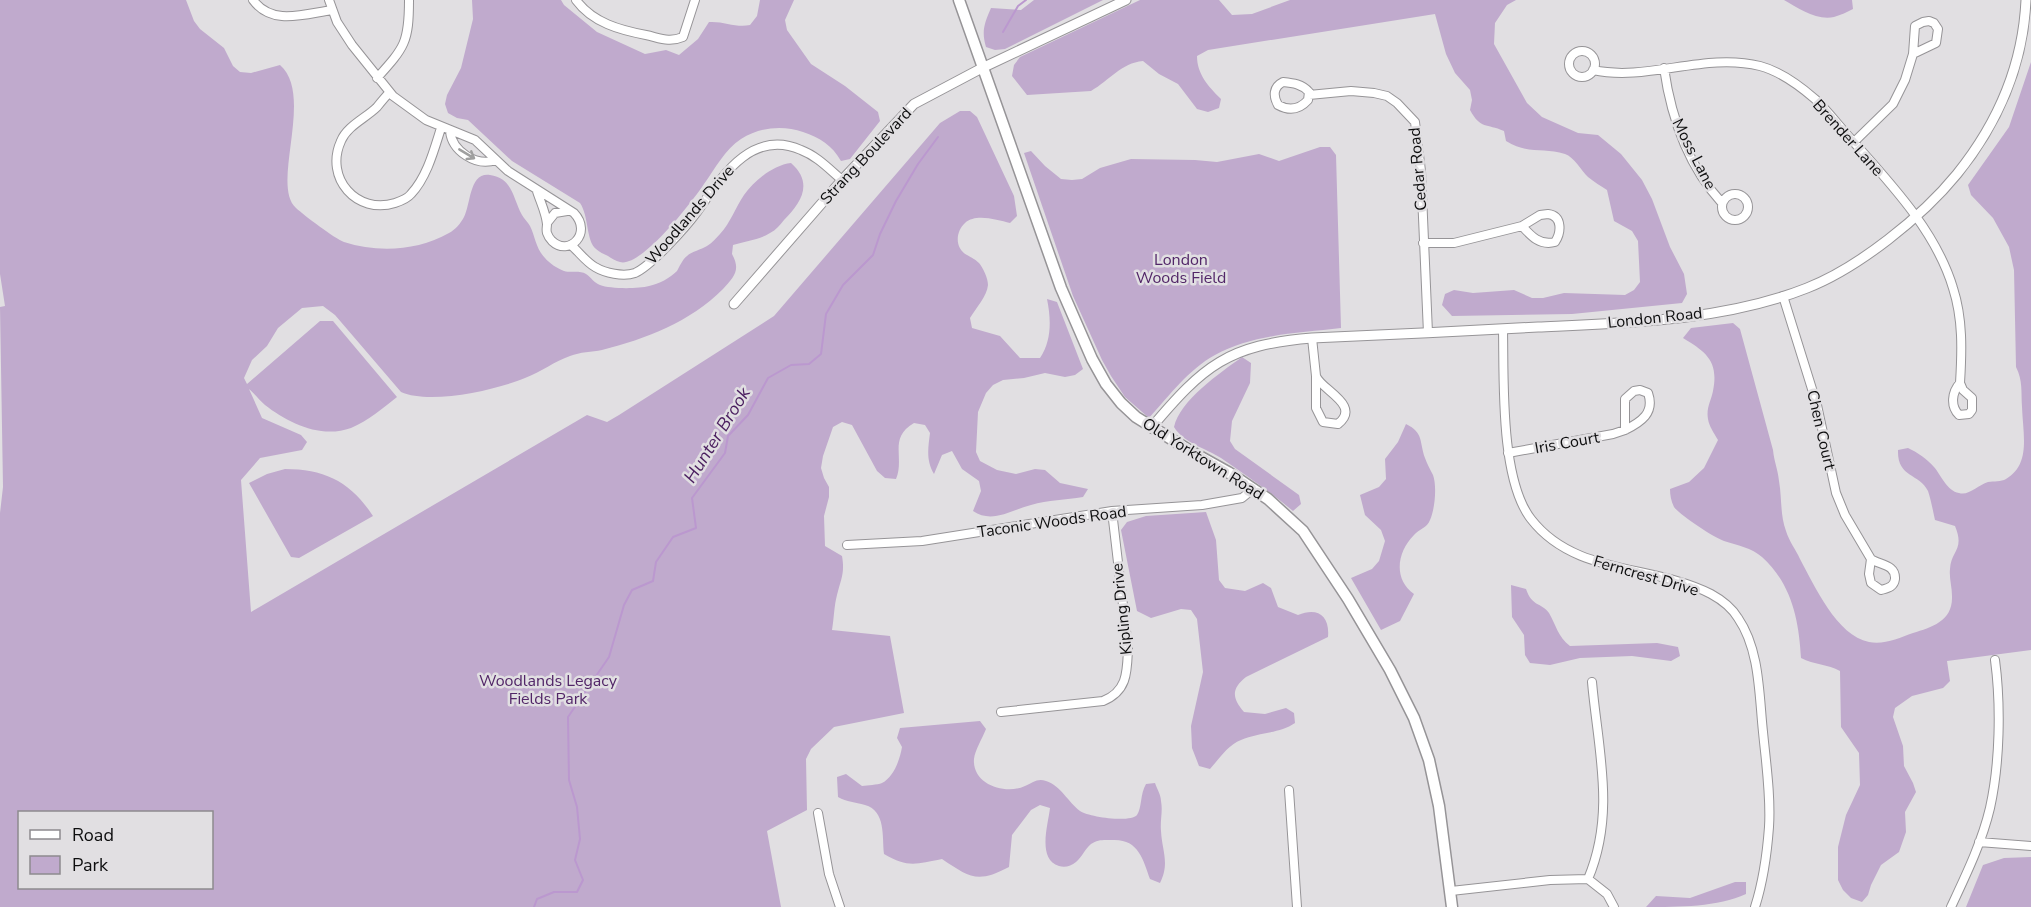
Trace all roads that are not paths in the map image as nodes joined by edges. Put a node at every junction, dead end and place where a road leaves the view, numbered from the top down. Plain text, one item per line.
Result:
1 (253, 0) edge
2 (329, 0) edge
3 (409, 0) edge
4 (576, 0) edge
5 (695, 0) edge
6 (959, 0) edge
7 (1126, 0) edge
8 (2026, 0) edge
9 (332, 10) junction
10 (1913, 54) junction
11 (982, 68) junction
12 (1664, 68) junction
13 (1593, 70) dead end
14 (377, 78) junction
15 (389, 93) junction
16 (1309, 95) junction
17 (441, 128) junction
18 (450, 131) junction
19 (1854, 142) junction
20 (496, 160) junction
21 (842, 180) junction
22 (537, 191) junction
23 (1722, 203) dead end
24 (567, 211) junction
25 (1916, 216) junction
26 (547, 223) junction
27 (1522, 226) junction
28 (1423, 243) junction
29 (571, 245) junction
30 (1784, 296) junction
31 (734, 304) dead end
32 (1503, 329) junction
33 (1428, 333) junction
34 (1312, 338) junction
35 (1316, 376) junction
36 (1960, 383) dead end
37 (1151, 428) junction
38 (1625, 430) junction
39 (1508, 453) junction
40 (1253, 489) junction
41 (1112, 511) junction
42 (847, 545) dead end
43 (1871, 559) dead end
44 (1995, 660) dead end
45 (1592, 682) dead end
46 (1001, 712) dead end
47 (1289, 790) dead end
48 (818, 813) dead end
49 (1979, 842) junction
50 (2031, 846) edge
51 (1588, 879) junction
52 (1451, 891) junction
53 (840, 907) edge
54 (1298, 907) edge
55 (1452, 907) edge
56 (1614, 907) edge
57 (1755, 907) edge
58 (1950, 907) edge

1 - 9 street
2 - 9 street
3 - 14 street
4 - 5 street
6 - 11 main road, Old Yorktown Road
7 - 11 street, Strang Boulevard
8 - 25 street, London Road
9 - 14 street
10 - 10 street
10 - 19 street
11 - 21 street, Strang Boulevard
11 - 37 main road, Old Yorktown Road
12 - 13 street, Brender Lane
12 - 19 street, Brender Lane
12 - 23 street, Moss Lane
14 - 15 street
15 - 17 street
15 - 17 street
16 - 16 street
16 - 28 street, Cedar Road
17 - 18 street
18 - 20 street
18 -> 20 street
19 - 25 street, Brender Lane
20 - 22 street
21 - 29 street, Woodlands Drive
21 - 31 street, Strang Boulevard
22 - 24 street
22 - 26 street, Woodlands Drive
24 - 26 street
24 - 29 street
25 - 30 street, London Road
25 - 36 street, Brender Lane
26 - 29 street, Woodlands Drive
27 - 27 street
27 - 28 street
28 - 33 street, Cedar Road
30 - 32 street, London Road
30 - 43 street, Chen Court
32 - 33 street, London Road
32 - 39 street, Ferncrest Drive
33 - 34 street, London Road
34 - 35 street
34 - 37 street, London Road
35 - 35 street
37 - 40 main road, Old Yorktown Road
38 - 38 street, Iris Court
38 - 39 street, Iris Court
39 - 57 street, Ferncrest Drive
40 - 41 street, Taconic Woods Road
40 - 52 main road, Old Yorktown Road
41 - 42 street, Taconic Woods Road
41 - 46 street, Kipling Drive
44 - 49 street
45 - 51 street
47 - 54 street
48 - 53 street
49 - 50 street
49 - 58 street
51 - 52 street
51 - 56 street
52 - 55 main road, Old Yorktown Road

